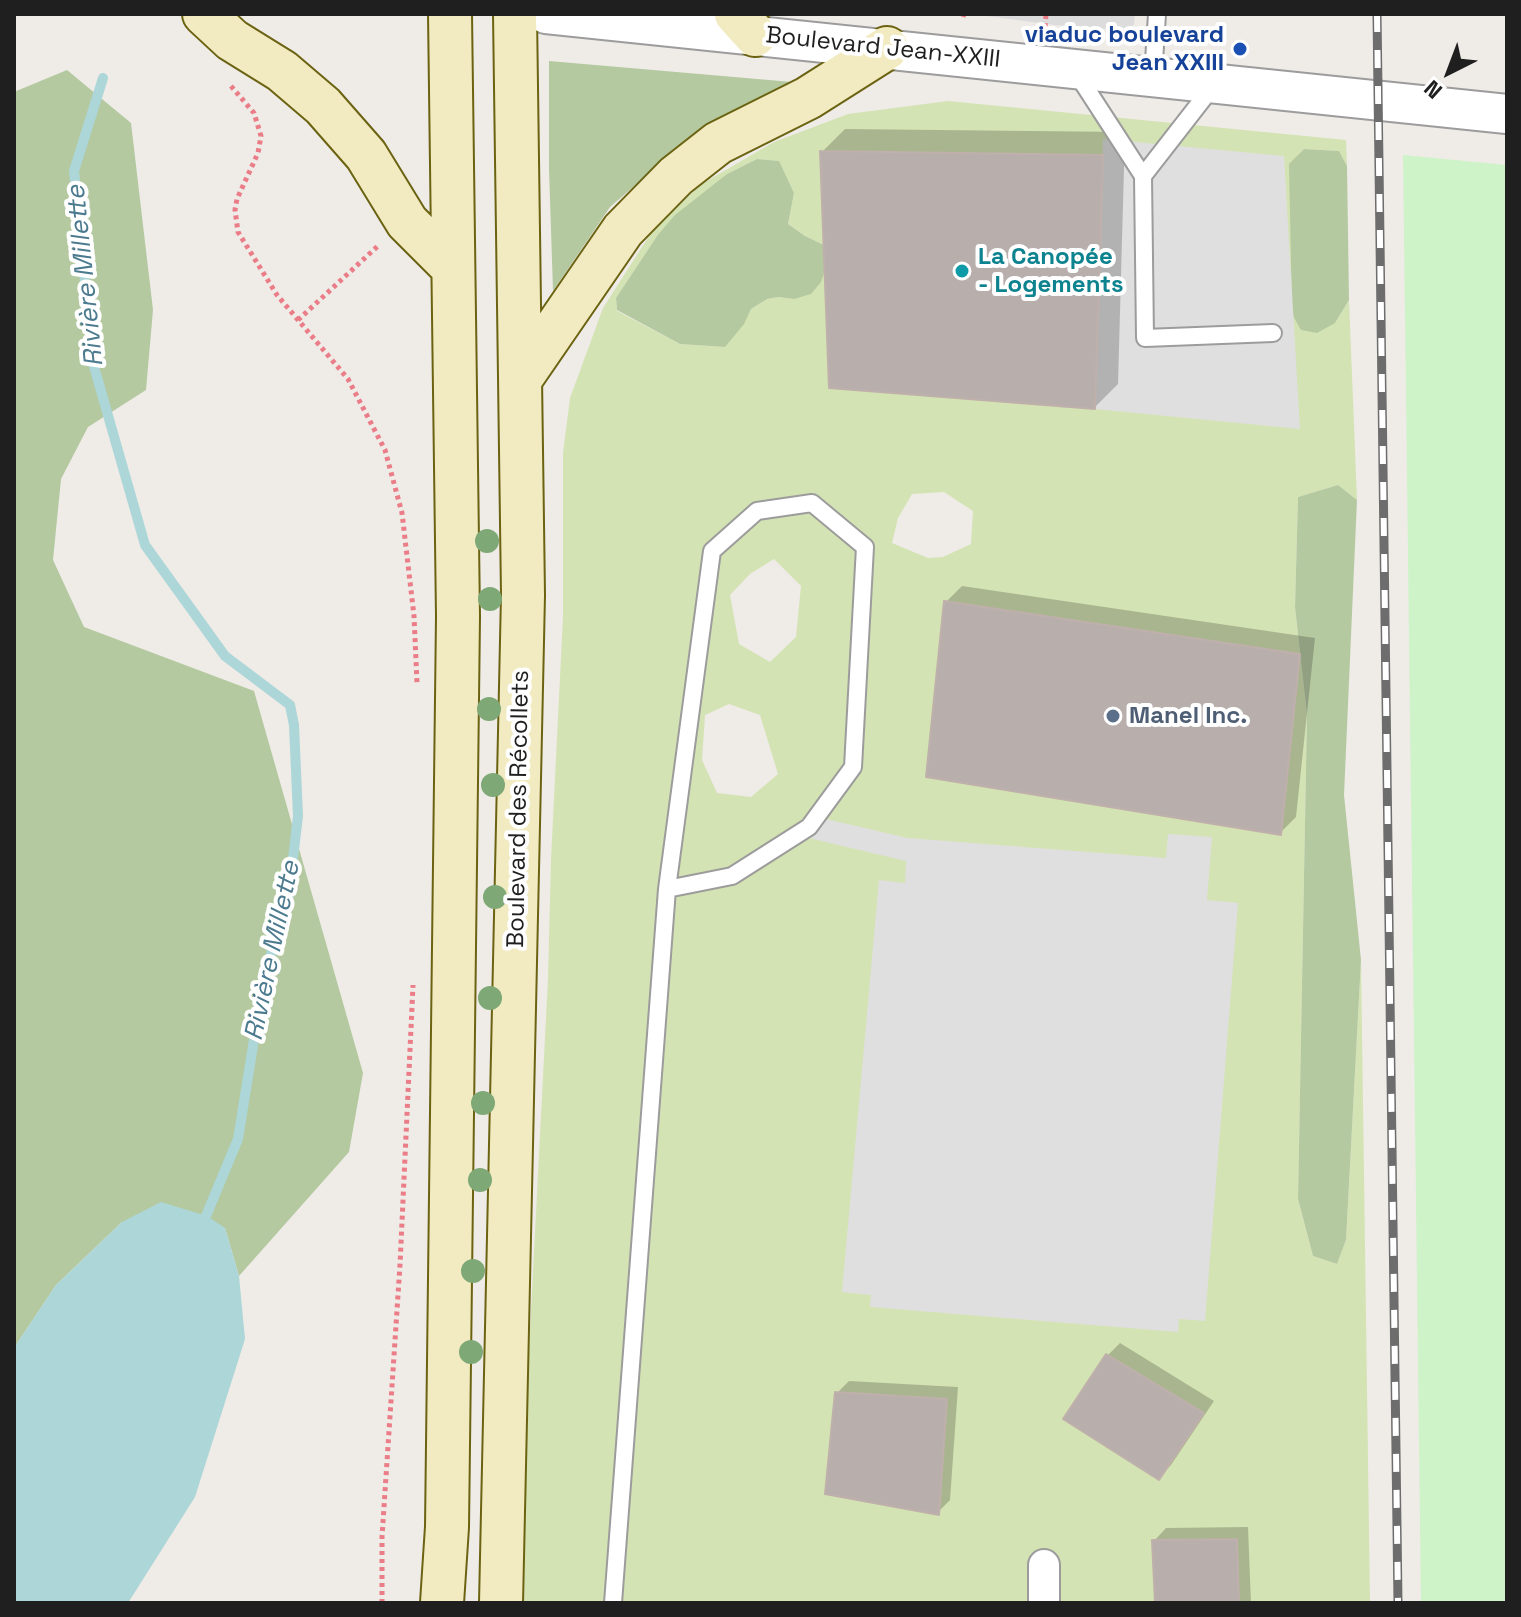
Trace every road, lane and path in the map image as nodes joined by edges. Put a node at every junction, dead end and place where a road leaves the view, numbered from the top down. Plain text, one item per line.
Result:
1 (204, 14) edge
2 (450, 14) edge
3 (515, 14) edge
4 (546, 14) edge
5 (1046, 14) edge
6 (1157, 14) edge
7 (746, 25) edge
8 (1045, 27) dead end
9 (887, 48) junction
10 (1073, 68) junction
11 (1153, 77) junction
12 (228, 83) dead end
13 (1215, 84) junction
14 (1507, 114) edge
15 (1143, 176) junction
16 (391, 234) dead end
17 (452, 267) junction
18 (298, 320) junction
19 (1273, 333) dead end
20 (522, 377) junction
21 (417, 689) dead end
22 (667, 889) junction
23 (413, 980) dead end
24 (1044, 1565) dead end
25 (382, 1603) edge
26 (442, 1603) edge
27 (501, 1603) edge
28 (613, 1603) edge
29 (1044, 1603) edge

1 - 17 main road
2 - 17 main road
3 - 20 main road, Boulevard des Récollets
4 - 7 street, Boulevard Jean-XXIII
5 - 8 path
6 - 11 lane
7 - 9 street, Boulevard Jean-XXIII
9 - 10 street, Boulevard Jean-XXIII
9 - 20 main road
10 - 11 street, Boulevard Jean-XXIII
10 - 15 lane
11 - 13 street, Boulevard Jean-XXIII
12 - 18 path
13 - 14 street, Boulevard Jean-XXIII
13 - 15 lane
15 - 19 lane
16 - 18 path
17 - 26 main road
18 - 21 path
20 - 27 main road, Boulevard des Récollets
22 - 22 lane
22 - 28 lane
23 - 25 path
24 - 29 street

